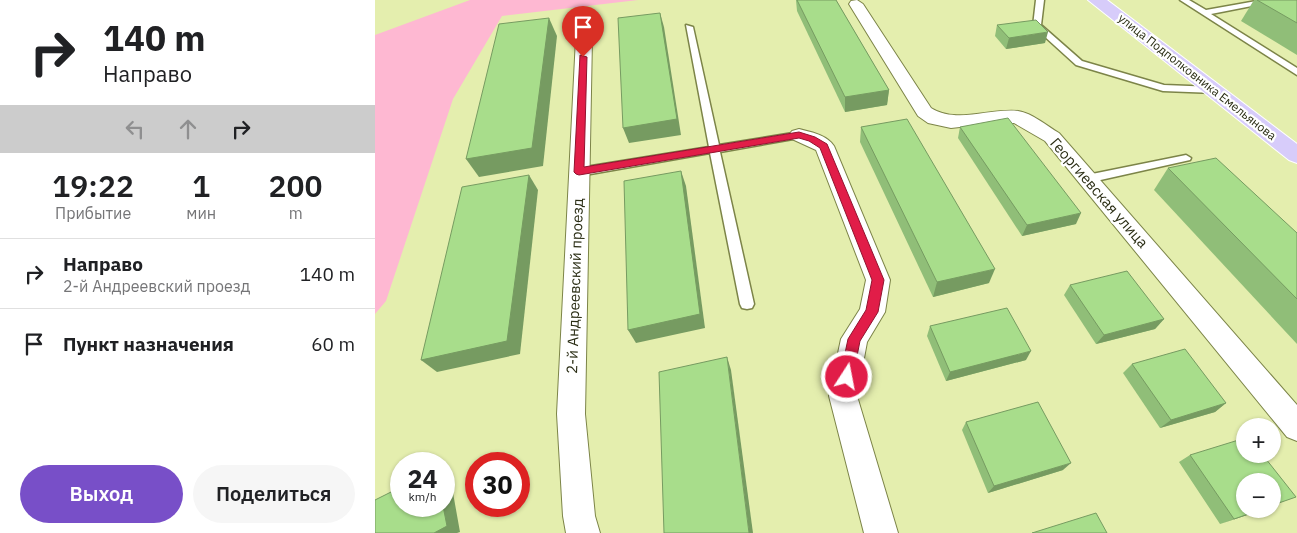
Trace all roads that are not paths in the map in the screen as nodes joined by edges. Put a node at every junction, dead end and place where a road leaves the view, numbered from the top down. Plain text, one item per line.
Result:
1 (1040, 0) edge
2 (1096, 0) edge
3 (1184, 0) edge
4 (1259, 2) edge
5 (856, 4) dead end
6 (1204, 13) junction
7 (689, 27) dead end
8 (584, 38) dead end
9 (1297, 72) edge
10 (1215, 90) junction
11 (799, 135) joint
12 (715, 149) junction
13 (1297, 155) edge
14 (1186, 158) dead end
15 (579, 172) junction
16 (1087, 179) junction
17 (747, 304) dead end
18 (1297, 426) edge
19 (583, 533) edge
20 (881, 533) edge

1 - 10 lane
2 - 10 main road, улица Подполковника Емельянова
3 - 6 lane
4 - 6 lane
5 - 16 street, Георгиевская улица
6 - 9 lane
7 - 12 lane
8 - 15 street, 2-й Андреевский проезд
10 - 13 main road, улица Подполковника Емельянова
11 - 12 lane
11 - 20 street
12 - 15 lane
12 - 17 lane
14 - 16 lane
15 - 19 street, 2-й Андреевский проезд
16 - 18 street, Георгиевская улица

